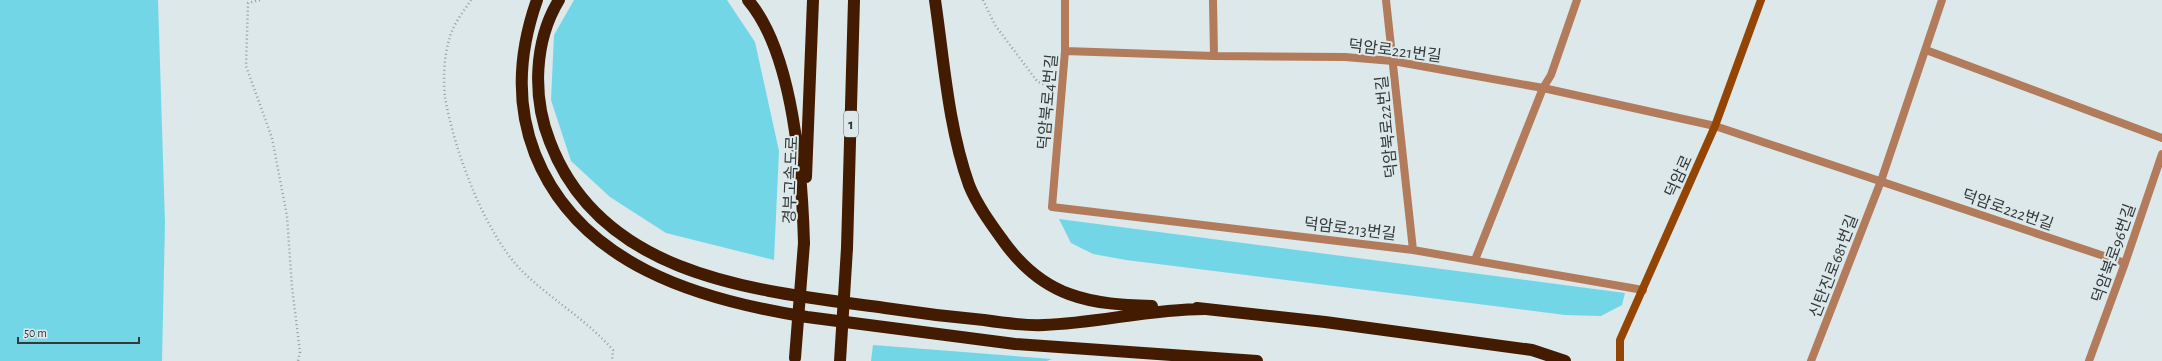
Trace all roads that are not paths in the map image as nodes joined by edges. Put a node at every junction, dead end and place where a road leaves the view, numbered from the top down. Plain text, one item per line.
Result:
1 (537, 0) edge
2 (559, 0) edge
3 (748, 0) edge
4 (814, 0) edge
5 (854, 0) edge
6 (935, 0) edge
7 (1065, 0) edge
8 (1213, 0) edge
9 (1386, 0) edge
10 (1577, 0) edge
11 (1761, 0) edge
12 (1942, 0) edge
13 (1065, 50) junction
14 (1926, 50) junction
15 (1214, 56) junction
16 (1393, 61) junction
17 (1543, 88) junction
18 (1715, 126) junction
19 (2162, 138) edge
20 (2162, 154) edge
21 (1881, 181) junction
22 (1052, 207) joint
23 (804, 243) junction
24 (1413, 250) junction
25 (1475, 260) junction
26 (2125, 263) junction
27 (1643, 290) junction
28 (1204, 309) junction
29 (1184, 356) junction
30 (795, 359) edge
31 (840, 361) edge
32 (1143, 361) edge
33 (1257, 361) edge
34 (1565, 361) edge
35 (1620, 361) edge
36 (1811, 361) edge
37 (2089, 361) edge

1 - 29 highway
2 - 28 highway
3 - 23 highway
4 - 23 highway, 경부고속도로
5 - 31 highway, 1, bridge
6 - 28 highway
7 - 13 street, 덕암북로4번길
8 - 15 street
9 - 16 street, 덕암북로22번길
10 - 17 street
11 - 18 street, 덕암로
12 - 14 street
13 - 15 street, 덕암로221번길
13 - 22 street, 덕암북로4번길
14 - 19 street
14 - 21 street
15 - 16 street, 덕암로221번길
16 - 17 street, 덕암로221번길
16 - 24 street, 덕암북로22번길
17 - 18 street, 덕암로221번길
17 - 25 street
18 - 21 street, 덕암로222번길
18 - 27 street, 덕암로
20 - 26 street, 덕암북로96번길
21 - 26 street, 덕암로222번길
21 - 36 street, 신탄진로681번길
22 - 24 street, 덕암로213번길
23 - 30 highway, 경부고속도로, bridge
24 - 25 street, 덕암로213번길
25 - 27 street, 덕암로213번길
26 - 37 street, 덕암북로96번길
27 - 35 street, 덕암로
28 - 34 highway
29 - 32 highway
29 - 33 highway

